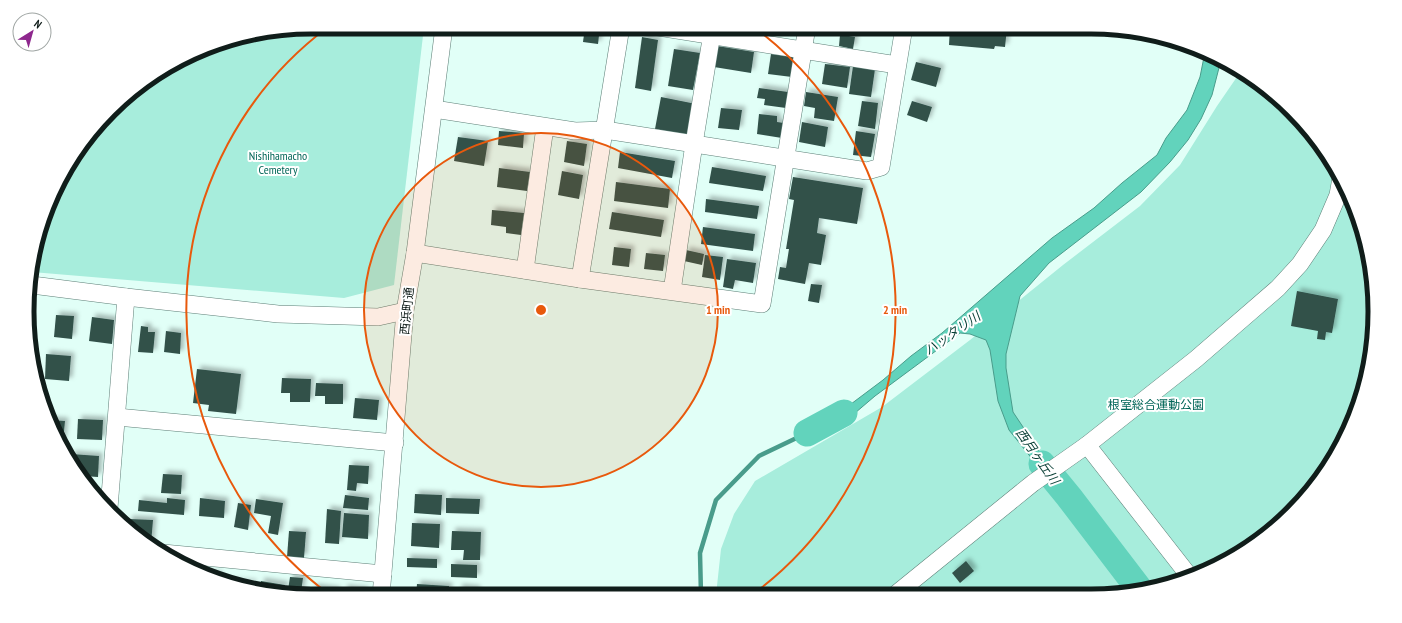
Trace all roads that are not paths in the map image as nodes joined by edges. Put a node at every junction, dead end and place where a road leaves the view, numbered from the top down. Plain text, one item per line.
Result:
1 (443, 34) edge
2 (620, 34) edge
3 (712, 34) edge
4 (728, 34) edge
5 (806, 34) edge
6 (903, 34) edge
7 (803, 49) junction
8 (898, 65) junction
9 (434, 109) junction
10 (545, 127) junction
11 (605, 130) junction
12 (694, 144) junction
13 (786, 158) junction
14 (1339, 189) edge
15 (415, 252) junction
16 (525, 270) junction
17 (580, 279) junction
18 (35, 285) edge
19 (672, 291) junction
20 (126, 297) junction
21 (406, 311) junction
22 (117, 417) junction
23 (395, 443) junction
24 (1087, 445) junction
25 (110, 503) edge
26 (178, 554) edge
27 (1186, 572) edge
28 (383, 574) junction
29 (382, 589) edge
30 (902, 589) edge

1 - 9 street, 西浜町通
2 - 11 street
3 - 12 street
4 - 7 street
5 - 7 street
6 - 8 street
7 - 8 street
7 - 13 street
8 - 13 street
9 - 10 street
9 - 15 street, 西浜町通
10 - 11 street
10 - 16 street
11 - 12 street
11 - 17 street
12 - 13 street
12 - 19 street
13 - 19 street
14 - 24 street
15 - 16 street
15 - 21 street, 西浜町通
16 - 17 street
17 - 19 street
18 - 20 street
20 - 21 street
20 - 22 street
21 - 23 street, 西浜町通
22 - 23 street
22 - 25 street
23 - 28 street, 西浜町通
24 - 27 street
24 - 30 street
26 - 28 street
28 - 29 street, 西浜町通

